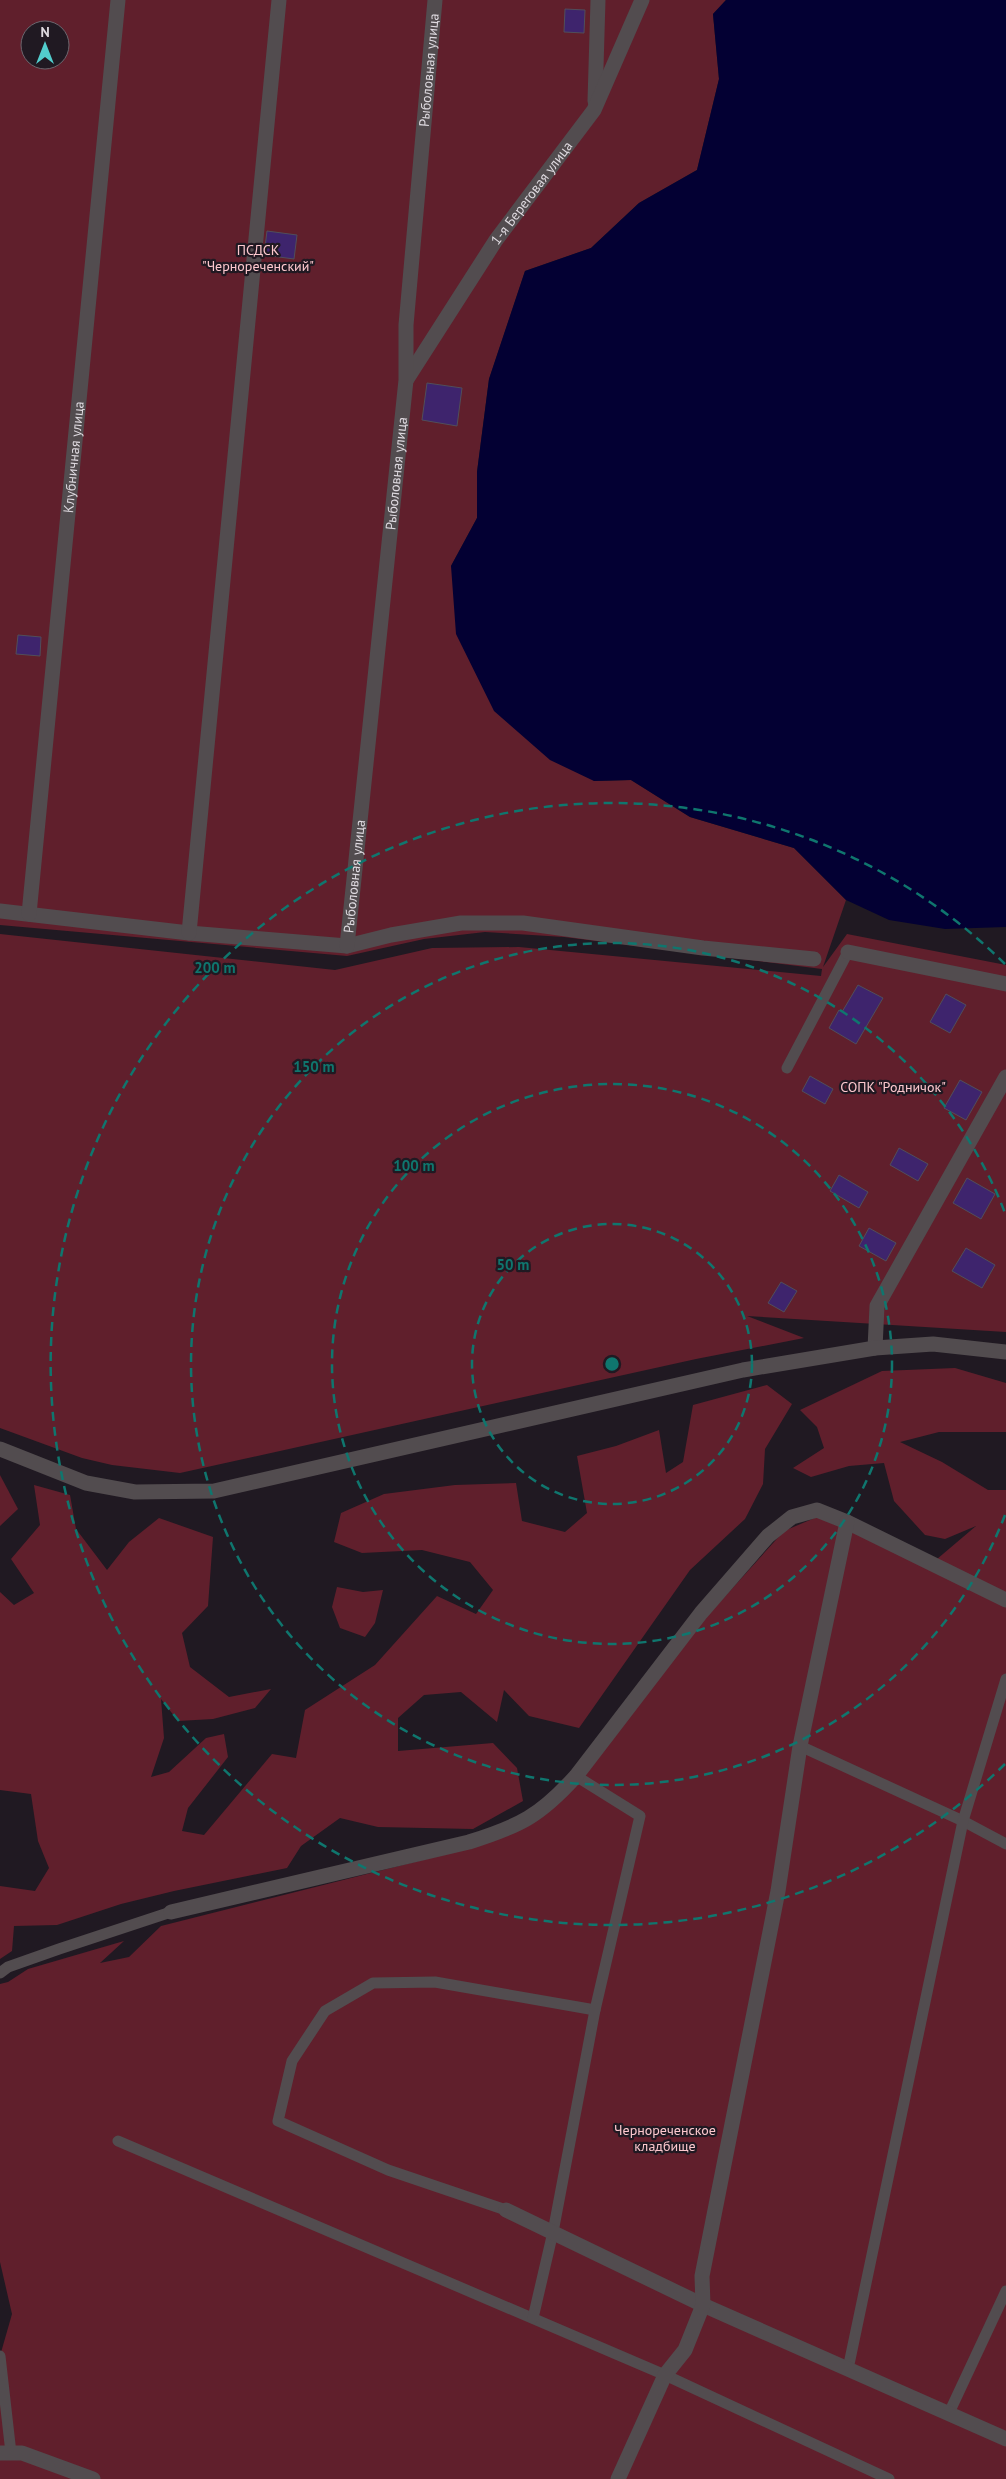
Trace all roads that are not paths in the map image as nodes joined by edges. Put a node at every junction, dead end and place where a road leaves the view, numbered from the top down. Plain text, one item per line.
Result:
1 (118, 0) edge
2 (280, 0) edge
3 (436, 0) edge
4 (598, 0) edge
5 (642, 0) edge
6 (594, 110) junction
7 (406, 380) junction
8 (0, 911) edge
9 (29, 914) junction
10 (189, 933) junction
11 (347, 946) junction
12 (848, 952) joint
13 (814, 959) dead end
14 (1006, 984) edge
15 (787, 1068) dead end
16 (1006, 1077) edge
17 (875, 1348) junction
18 (1006, 1352) edge
19 (0, 1449) edge
20 (847, 1522) junction
21 (1006, 1600) edge
22 (1006, 1679) edge
23 (800, 1746) junction
24 (576, 1776) junction
25 (963, 1822) junction
26 (1006, 1844) edge
27 (171, 1912) joint
28 (0, 1973) edge
29 (595, 2010) junction
30 (118, 2141) dead end
31 (506, 2210) joint
32 (553, 2232) junction
33 (1006, 2291) edge
34 (703, 2305) junction
35 (533, 2318) junction
36 (0, 2356) edge
37 (848, 2369) junction
38 (665, 2375) junction
39 (949, 2413) junction
40 (1006, 2440) edge
41 (6, 2453) edge
42 (94, 2479) edge
43 (618, 2479) edge
44 (888, 2479) edge

1 - 9 street, Клубничная улица
2 - 10 street
3 - 7 street, Рыболовная улица
4 - 6 street
5 - 6 street, 1-я Береговая улица
6 - 7 street, 1-я Береговая улица
7 - 11 street, Рыболовная улица
8 - 9 street
9 - 10 street
10 - 11 street
11 - 13 street
12 - 14 street
12 - 15 lane
16 - 17 street
17 - 18 street
17 - 19 street
20 - 21 street
20 - 23 street
20 - 24 street
22 - 25 lane
23 - 25 lane
23 - 34 street
24 - 27 street
24 - 29 lane
25 - 26 lane
25 - 37 lane
27 - 28 lane
29 - 31 lane
29 - 32 lane
30 - 35 lane
31 - 32 street
32 - 34 street
32 - 35 lane
33 - 39 lane
34 - 37 street
34 - 38 street
35 - 38 lane
36 - 41 lane
37 - 39 street
38 - 43 street
38 - 44 lane
39 - 40 street
41 - 42 street

